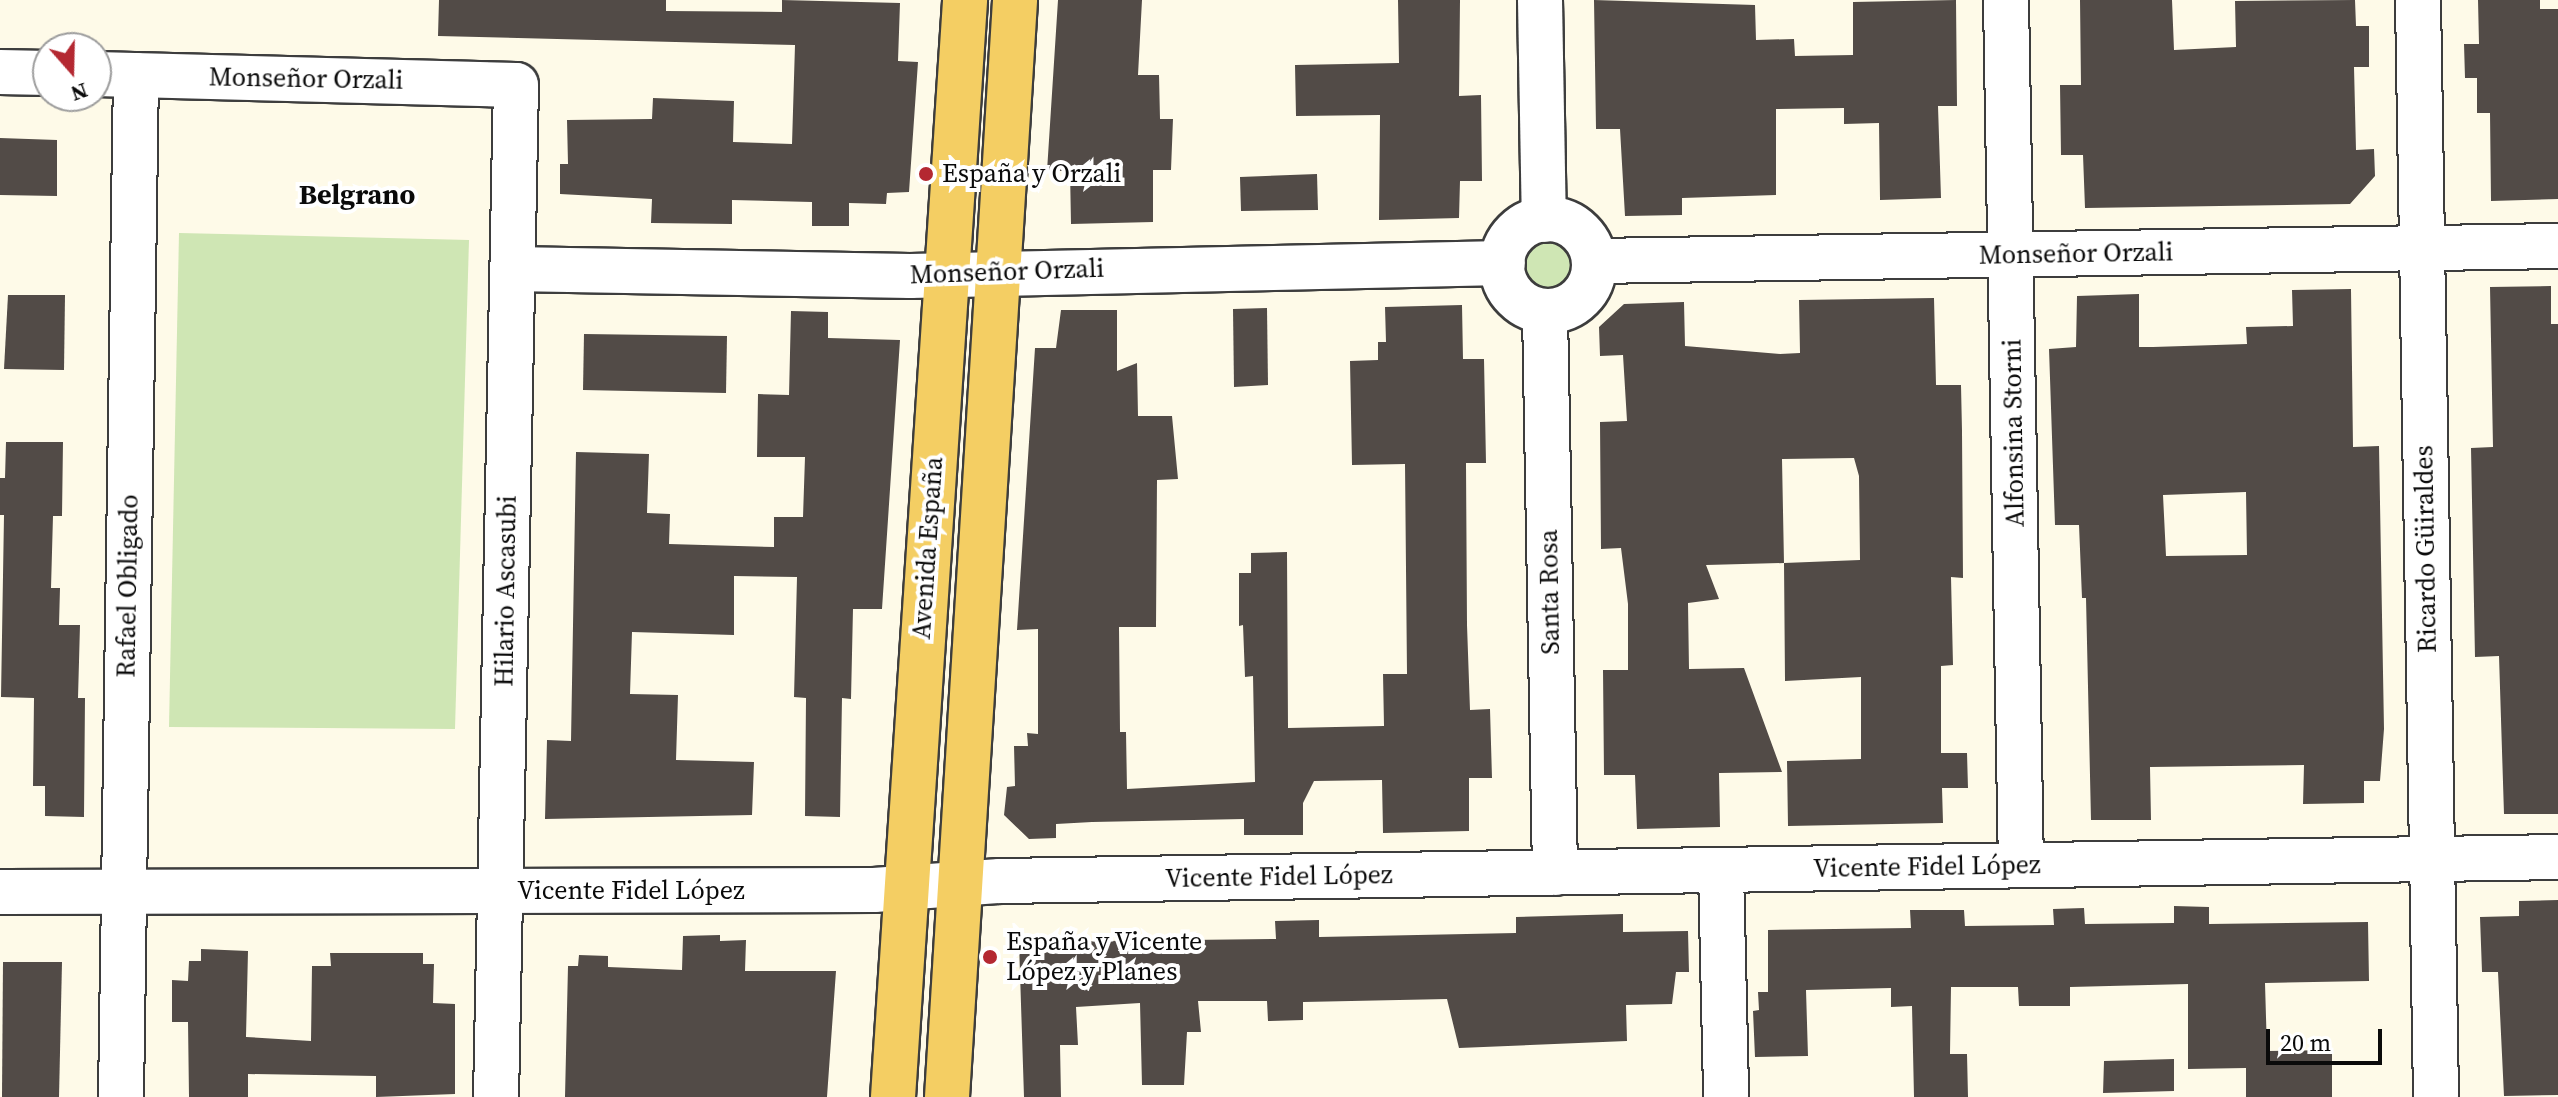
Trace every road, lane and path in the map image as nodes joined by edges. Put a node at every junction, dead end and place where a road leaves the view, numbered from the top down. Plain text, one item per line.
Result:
1 (965, 0) edge
2 (1015, 0) edge
3 (1540, 0) edge
4 (2006, 0) edge
5 (2418, 0) edge
6 (0, 72) edge
7 (32, 73) edge
8 (116, 74) edge
9 (516, 85) joint
10 (1544, 220) junction
11 (2558, 246) edge
12 (2422, 248) junction
13 (2010, 255) junction
14 (1594, 261) junction
15 (1503, 263) junction
16 (512, 269) junction
17 (998, 272) junction
18 (946, 274) junction
19 (1545, 311) junction
20 (2558, 857) edge
21 (2431, 859) junction
22 (2021, 865) junction
23 (1721, 870) junction
24 (1555, 873) junction
25 (960, 884) junction
26 (907, 888) junction
27 (500, 891) junction
28 (0, 892) edge
29 (123, 892) junction
30 (121, 1097) edge
31 (496, 1097) edge
32 (893, 1097) edge
33 (947, 1097) edge
34 (1726, 1097) edge
35 (2436, 1097) edge

1 - 18 main road, Avenida España
2 - 17 main road, Avenida España
3 - 10 street
4 - 13 street, Alfonsina Storni
5 - 12 street, Ricardo Güiraldes
6 - 7 street
8 - 9 street, Monseñor Orzali
8 - 29 street, Rafael Obligado
9 - 16 street, Hilario Ascasubi
10 - 14 street
10 - 15 street
11 - 12 street, Monseñor Orzali
12 - 13 street, Monseñor Orzali
12 - 21 street, Ricardo Güiraldes
13 - 14 street, Monseñor Orzali
13 - 22 street, Alfonsina Storni
14 - 19 street
15 - 17 street, Monseñor Orzali
15 - 19 street
16 - 18 street, Monseñor Orzali
16 - 27 street, Hilario Ascasubi
17 - 18 street, Monseñor Orzali
17 - 25 main road, Avenida España
18 - 26 main road, Avenida España
19 - 24 street, Santa Rosa
20 - 21 street, Vicente Fidel López
21 - 22 street, Vicente Fidel López
21 - 35 street, Ricardo Güiraldes
22 - 23 street, Vicente Fidel López
23 - 24 street, Vicente Fidel López
23 - 34 street
24 - 25 street, Vicente Fidel López
25 - 26 street, Vicente Fidel López
25 - 33 main road, Avenida España
26 - 27 street, Vicente Fidel López
26 - 32 main road, Avenida España
27 - 29 street, Vicente Fidel López
27 - 31 street, Hilario Ascasubi
28 - 29 street, Vicente Fidel López
29 - 30 street, Rafael Obligado

